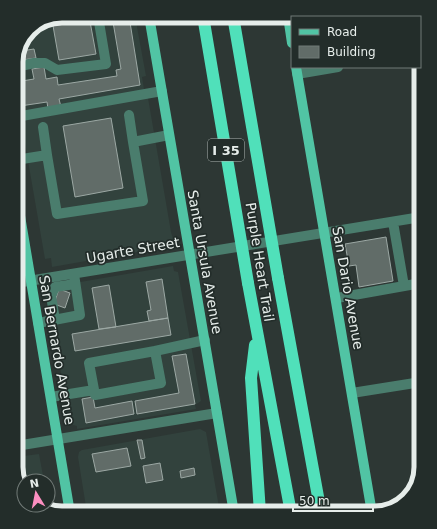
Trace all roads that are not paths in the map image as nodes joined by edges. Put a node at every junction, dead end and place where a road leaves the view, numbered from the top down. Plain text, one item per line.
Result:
1 (99, 23) edge
2 (150, 23) edge
3 (205, 23) edge
4 (234, 23) edge
5 (289, 23) edge
6 (291, 36) edge
7 (23, 65) edge
8 (324, 68) edge
9 (297, 70) edge
10 (162, 91) junction
11 (23, 115) edge
12 (129, 115) dead end
13 (43, 127) dead end
14 (169, 135) junction
15 (133, 142) junction
16 (47, 156) junction
17 (23, 159) edge
18 (414, 219) edge
19 (393, 222) junction
20 (23, 234) edge
21 (325, 234) junction
22 (190, 254) junction
23 (74, 274) junction
24 (31, 281) junction
25 (23, 283) edge
26 (75, 284) junction
27 (414, 284) edge
28 (404, 286) junction
29 (336, 298) junction
30 (55, 320) junction
31 (38, 323) junction
32 (256, 332) junction
33 (204, 340) junction
34 (155, 351) junction
35 (414, 383) edge
36 (94, 390) junction
37 (352, 393) junction
38 (51, 397) junction
39 (217, 413) junction
40 (58, 439) junction
41 (23, 445) edge
42 (313, 461) junction
43 (69, 506) edge
44 (233, 506) edge
45 (260, 506) edge
46 (290, 506) edge
47 (320, 506) edge
48 (323, 506) edge
49 (371, 506) edge

1 - 7 street
2 - 10 main road, Santa Ursula Avenue
3 - 32 highway, Purple Heart Trail / I 35, bridge
4 - 42 highway, Purple Heart Trail / I 35, bridge
5 - 6 main road
8 - 9 street
9 - 21 main road, San Dario Avenue
10 - 11 street
10 - 14 main road, Santa Ursula Avenue
12 - 15 street
13 - 16 street
14 - 15 street
14 - 22 main road, Santa Ursula Avenue
15 - 16 street
16 - 17 street
18 - 19 street, Ugarte Street
19 - 21 street, Ugarte Street
19 - 28 street
20 - 24 main road, San Bernardo Avenue
21 - 22 street, Ugarte Street
21 - 29 main road, San Dario Avenue
22 - 23 street, Ugarte Street
22 - 33 main road, Santa Ursula Avenue
23 - 24 street, Ugarte Street
23 - 26 street
24 - 25 street, Ugarte Street
24 - 31 main road, San Bernardo Avenue
26 - 30 street
26 - 30 street
27 - 28 street
28 - 29 street
29 - 37 main road, San Dario Avenue
30 - 31 street
31 - 38 main road, San Bernardo Avenue
32 - 45 highway
32 - 46 highway, Purple Heart Trail / I 35
33 - 34 street
33 - 39 main road, Santa Ursula Avenue
34 - 36 street
34 - 36 street
35 - 37 street
36 - 38 street
37 - 49 main road, San Dario Avenue
38 - 40 main road, San Bernardo Avenue
39 - 40 street
39 - 44 main road, Santa Ursula Avenue
40 - 41 street
40 - 43 main road, San Bernardo Avenue
42 - 47 highway, Purple Heart Trail / I 35
42 - 48 highway

